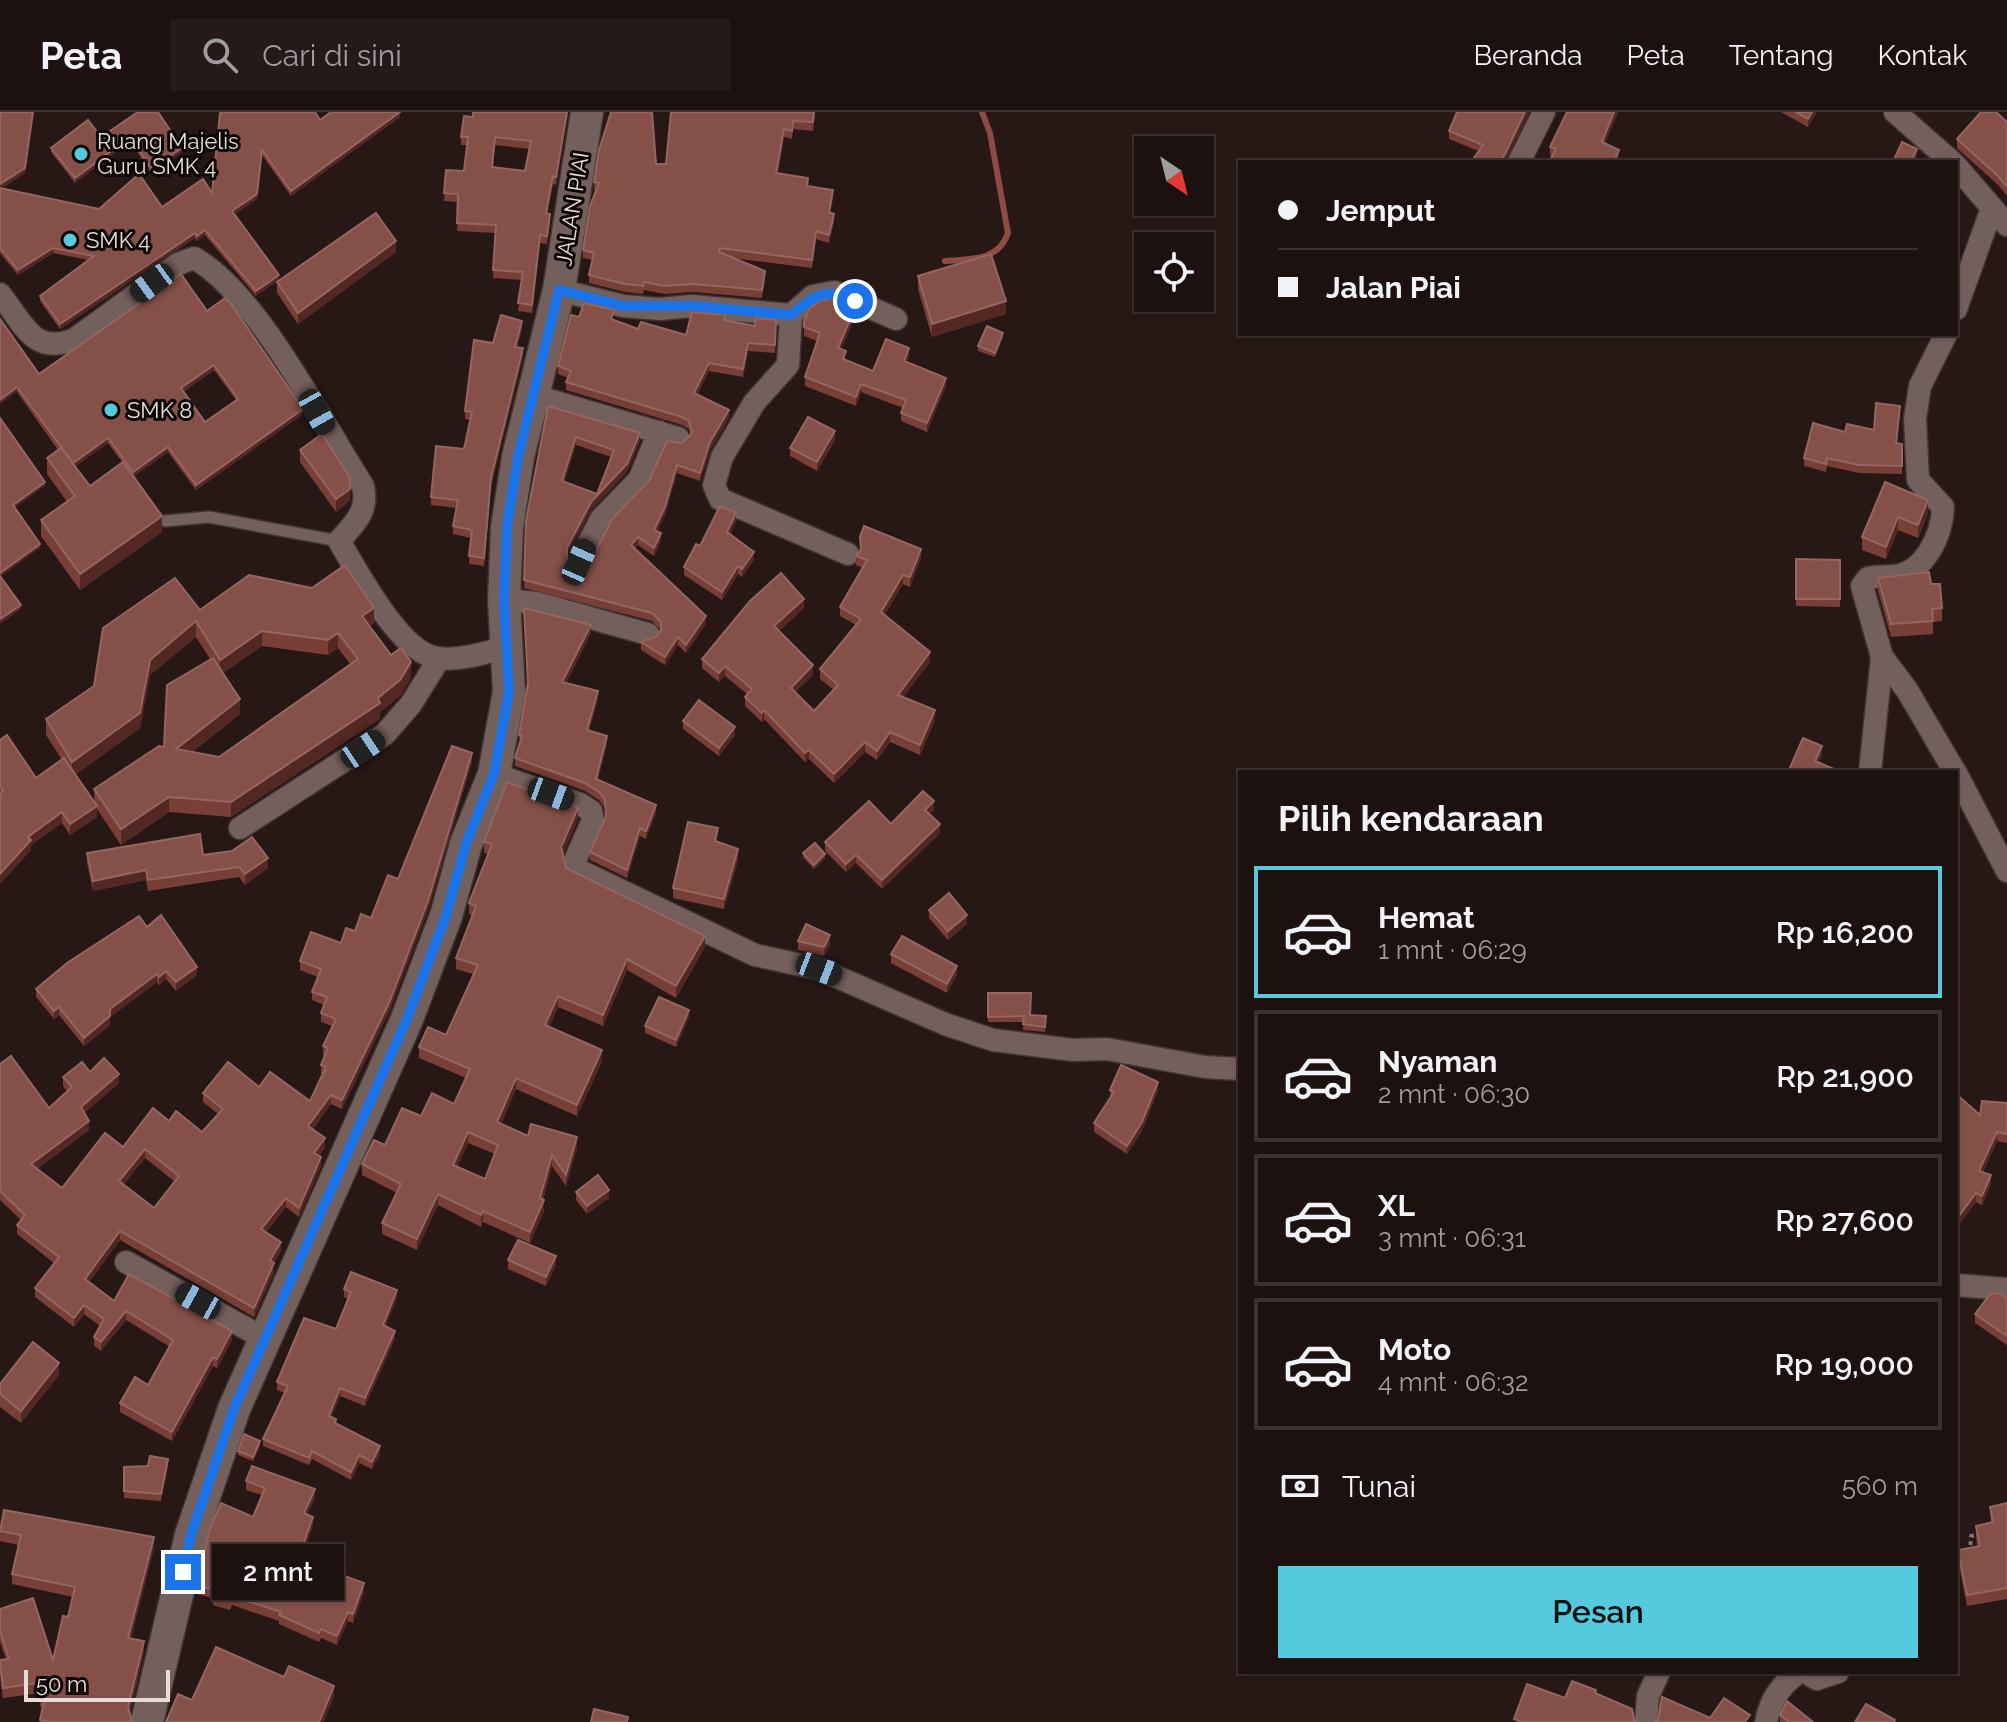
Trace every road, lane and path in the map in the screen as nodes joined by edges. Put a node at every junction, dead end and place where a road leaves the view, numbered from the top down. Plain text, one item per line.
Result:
1 (587, 112) edge
2 (1544, 112) edge
3 (1895, 112) edge
4 (1520, 160) edge
5 (1949, 160) edge
6 (1958, 168) edge
7 (2003, 218) edge
8 (559, 290) junction
9 (0, 294) edge
10 (1958, 305) edge
11 (791, 315) junction
12 (896, 319) dead end
13 (1945, 336) edge
14 (532, 395) junction
15 (165, 521) dead end
16 (339, 541) junction
17 (848, 554) dead end
18 (579, 562) dead end
19 (504, 600) junction
20 (648, 634) dead end
21 (506, 647) junction
22 (1882, 657) junction
23 (439, 659) junction
24 (1870, 770) edge
25 (1954, 770) edge
26 (494, 774) junction
27 (1958, 777) edge
28 (240, 828) dead end
29 (2007, 871) edge
30 (1238, 1069) edge
31 (126, 1262) dead end
32 (1958, 1285) edge
33 (2007, 1289) edge
34 (267, 1340) junction
35 (1993, 1532) edge
36 (1968, 1555) edge
37 (1658, 1674) edge
38 (1798, 1674) edge
39 (1806, 1674) edge
40 (1832, 1674) edge
41 (147, 1722) edge
42 (1646, 1722) edge
43 (1766, 1722) edge

1 - 8 street, JALAN PIAI
2 - 4 street
3 - 5 street
6 - 7 street
7 - 10 street
8 - 11 street
8 - 14 street, JALAN PIAI
9 - 16 street
11 - 12 street
11 - 17 street
13 - 22 street
14 - 18 street
14 - 19 street, JALAN PIAI
15 - 16 lane
16 - 23 street
19 - 20 street
19 - 21 street, JALAN PIAI
21 - 23 street
21 - 26 street, JALAN PIAI
22 - 24 street
22 - 25 street
23 - 28 street
26 - 30 street
26 - 34 street, JALAN PIAI
27 - 29 street
31 - 34 street
32 - 33 street
34 - 41 street, JALAN PIAI
35 - 36 path
37 - 42 street
38 - 43 street
39 - 40 street

